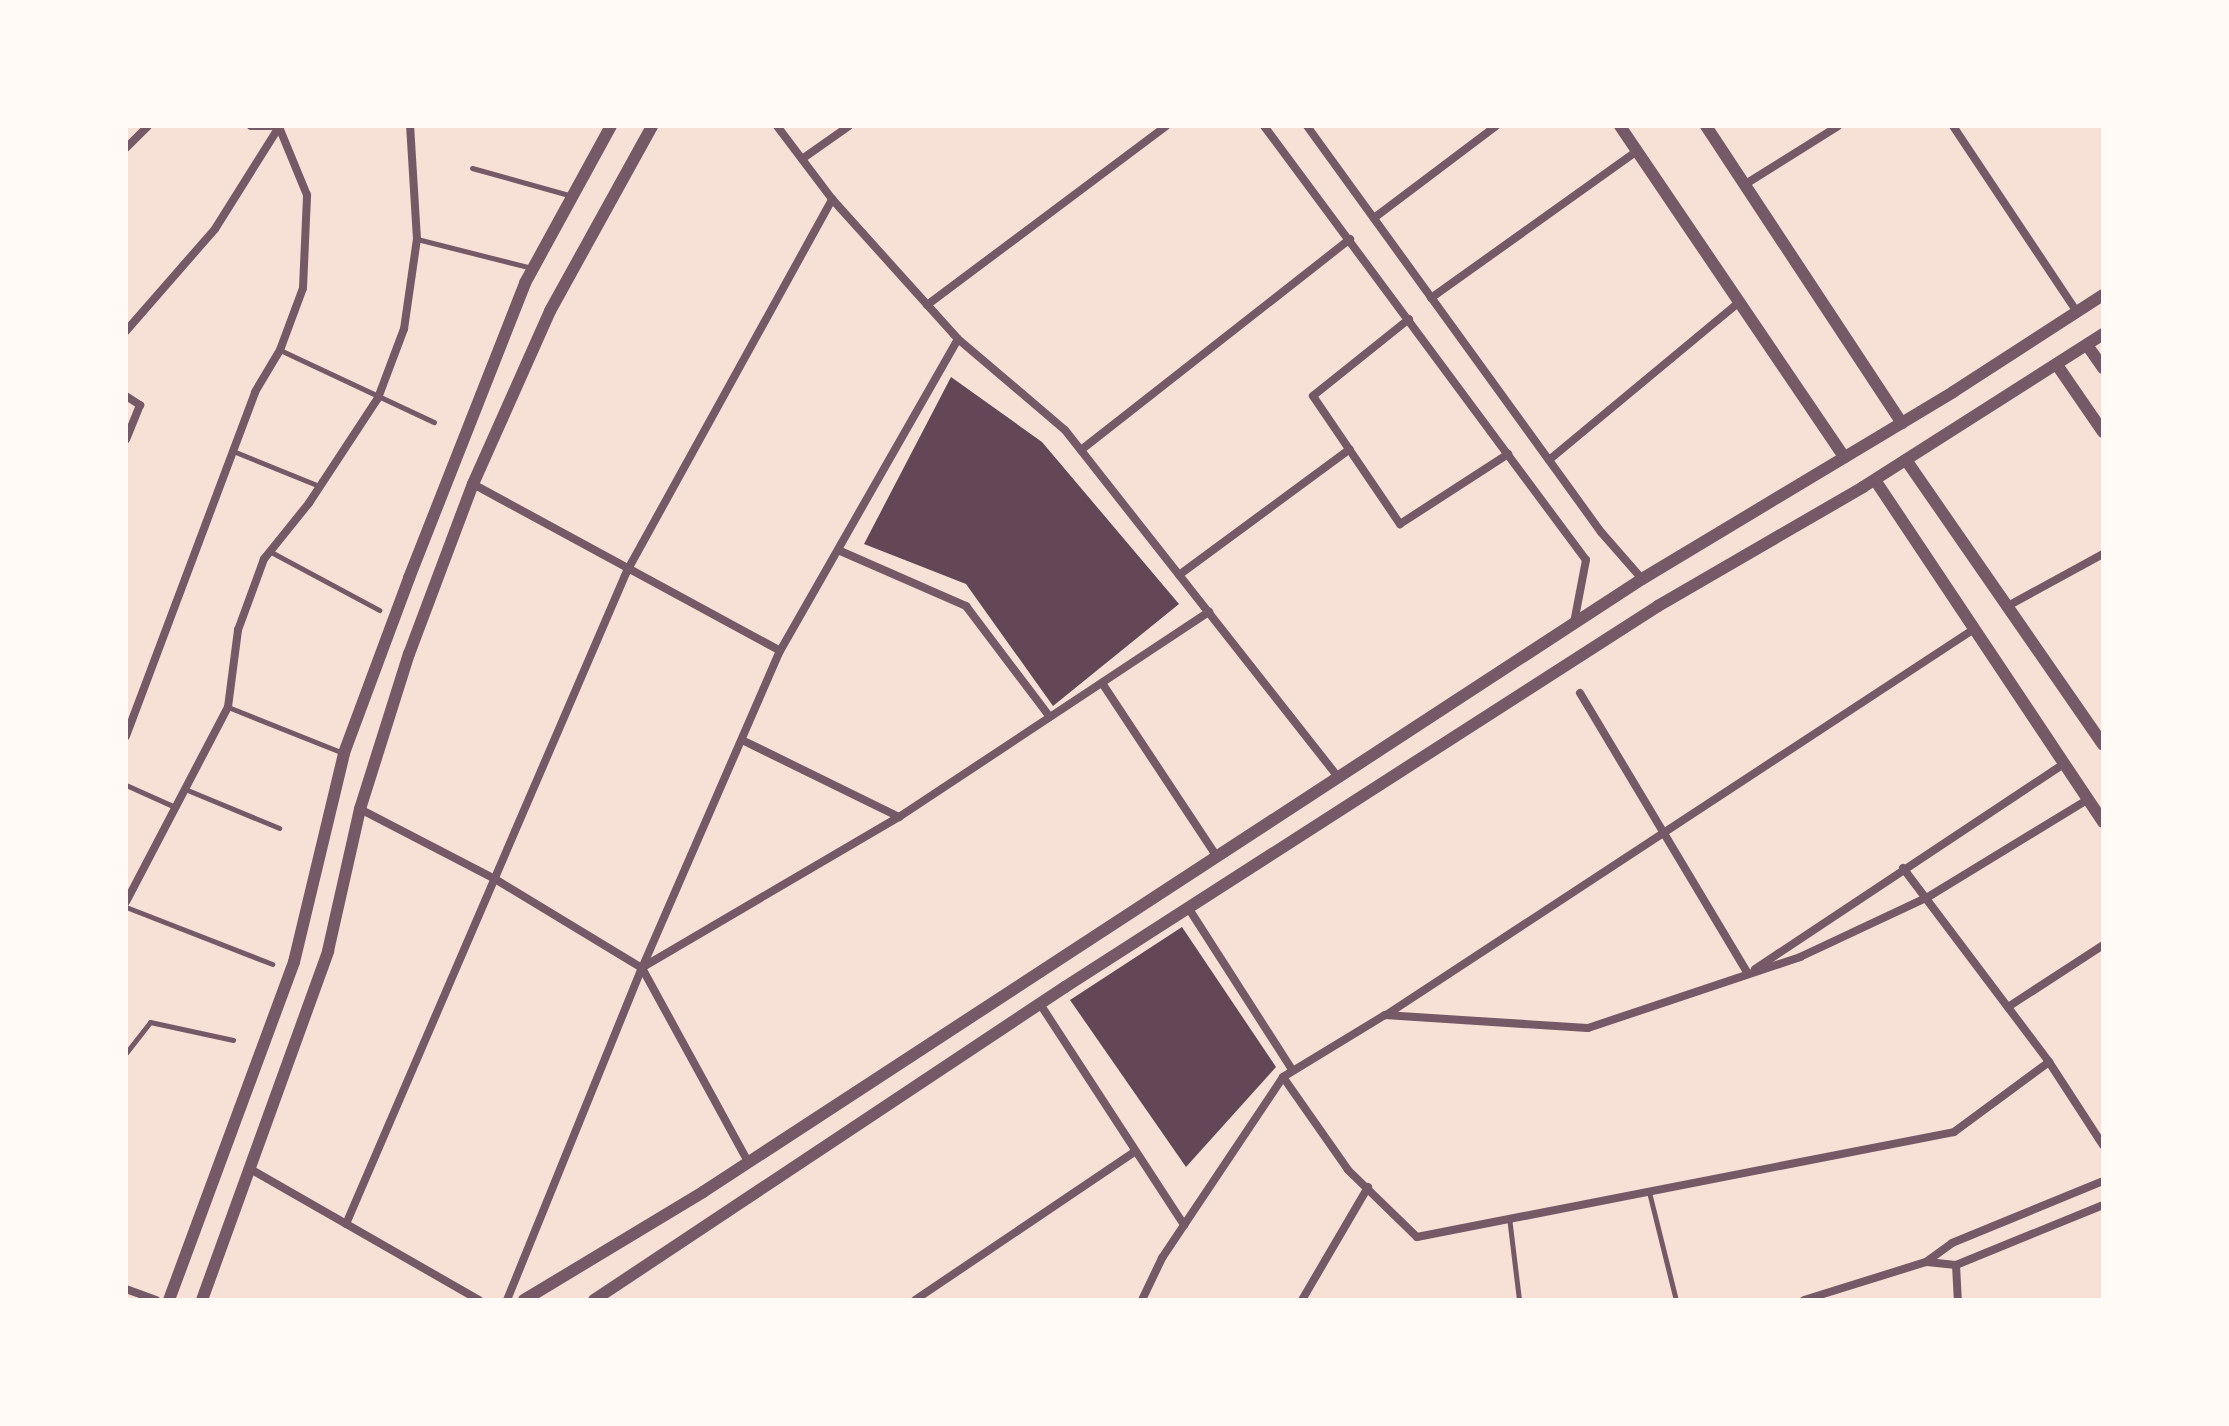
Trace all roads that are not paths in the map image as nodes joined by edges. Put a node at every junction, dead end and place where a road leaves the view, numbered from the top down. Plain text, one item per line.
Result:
1 (148, 126) edge
2 (251, 126) edge
3 (279, 126) edge
4 (410, 126) edge
5 (611, 126) edge
6 (652, 126) edge
7 (777, 126) edge
8 (849, 126) edge
9 (1166, 126) edge
10 (1264, 126) edge
11 (1307, 126) edge
12 (1496, 126) edge
13 (1620, 126) edge
14 (1706, 126) edge
15 (1838, 126) edge
16 (1953, 126) edge
17 (126, 148) edge
18 (1637, 151) junction
19 (802, 159) junction
20 (472, 168) dead end
21 (1744, 185) junction
22 (573, 196) junction
23 (832, 199) junction
24 (1374, 218) junction
25 (417, 239) junction
26 (1350, 239) junction
27 (533, 268) junction
28 (2103, 295) edge
29 (1431, 298) junction
30 (1739, 302) junction
31 (927, 305) junction
32 (2077, 312) junction
33 (1409, 319) junction
34 (126, 331) edge
35 (2103, 334) edge
36 (958, 339) junction
37 (2087, 345) junction
38 (280, 350) junction
39 (2057, 365) junction
40 (2103, 368) edge
41 (126, 396) edge
42 (378, 398) junction
43 (434, 422) dead end
44 (1902, 423) junction
45 (2103, 432) edge
46 (126, 439) edge
47 (1350, 449) junction
48 (1081, 450) junction
49 (232, 451) junction
50 (1508, 454) junction
51 (1844, 457) junction
52 (1549, 460) junction
53 (1906, 460) junction
54 (1875, 480) junction
55 (473, 484) junction
56 (319, 486) junction
57 (838, 550) junction
58 (271, 552) junction
59 (2103, 554) edge
60 (627, 571) junction
61 (1179, 575) junction
62 (1642, 579) junction
63 (2006, 607) junction
64 (379, 610) dead end
65 (1209, 612) junction
66 (1574, 623) junction
67 (1974, 629) junction
68 (780, 651) junction
69 (1102, 683) junction
70 (1580, 693) dead end
71 (228, 707) junction
72 (1050, 717) junction
73 (126, 736) edge
74 (742, 740) junction
75 (2103, 745) edge
76 (344, 753) junction
77 (2062, 765) junction
78 (1338, 777) junction
79 (126, 785) edge
80 (184, 789) junction
81 (2087, 800) junction
82 (176, 808) junction
83 (360, 809) junction
84 (899, 817) junction
85 (2103, 822) edge
86 (279, 828) dead end
87 (1664, 833) junction
88 (1215, 854) junction
89 (1903, 868) junction
90 (495, 879) junction
91 (1928, 897) junction
92 (126, 904) edge
93 (1189, 909) junction
94 (2103, 945) edge
95 (272, 964) dead end
96 (642, 968) junction
97 (1748, 974) junction
98 (1040, 1004) junction
99 (2008, 1007) junction
100 (1385, 1015) junction
101 (233, 1040) dead end
102 (126, 1053) edge
103 (2049, 1062) junction
104 (1291, 1068) junction
105 (1283, 1077) junction
106 (2103, 1145) edge
107 (1133, 1153) junction
108 (748, 1162) junction
109 (252, 1170) junction
110 (2103, 1181) edge
111 (1368, 1187) junction
112 (1648, 1190) junction
113 (2103, 1205) edge
114 (1509, 1216) junction
115 (346, 1224) junction
116 (1184, 1225) junction
117 (1926, 1262) junction
118 (1956, 1265) junction
119 (126, 1289) edge
120 (156, 1300) edge
121 (169, 1300) edge
122 (202, 1300) edge
123 (479, 1300) edge
124 (507, 1300) edge
125 (524, 1300) edge
126 (594, 1300) edge
127 (915, 1300) edge
128 (1142, 1300) edge
129 (1302, 1300) edge
130 (1519, 1300) edge
131 (1676, 1300) edge
132 (1804, 1300) edge
133 (1958, 1300) edge

1 - 17 street
2 - 3 street
3 - 34 street
3 - 38 street
4 - 25 street
5 - 22 street
6 - 55 street
7 - 19 street
8 - 19 street
9 - 31 street
10 - 26 street
11 - 24 street
12 - 24 street
13 - 18 street
14 - 21 street
15 - 21 street
16 - 32 street
18 - 29 street
18 - 30 street
19 - 23 street
20 - 22 lane
21 - 44 street
22 - 27 street
23 - 31 street
23 - 60 street
24 - 29 street
25 - 27 lane
25 - 42 street
26 - 33 street
26 - 48 street
27 - 76 street
28 - 32 street
29 - 52 street
30 - 51 street
30 - 52 street
31 - 36 street
32 - 44 street
33 - 47 street
33 - 50 street
35 - 37 street
36 - 48 street
36 - 57 street
37 - 39 street
37 - 40 street
38 - 42 lane
38 - 49 street
39 - 45 street
39 - 53 street
41 - 46 street
42 - 43 lane
42 - 56 street
44 - 51 street
47 - 50 street
47 - 61 street
48 - 61 street
49 - 56 lane
49 - 73 street
50 - 66 street
51 - 62 street
52 - 62 street
53 - 54 street
53 - 63 street
54 - 67 street
54 - 93 street
55 - 60 street
55 - 83 street
56 - 58 street
57 - 68 street
57 - 72 street
58 - 64 lane
58 - 71 street
59 - 63 street
60 - 68 street
60 - 90 street
61 - 65 street
62 - 66 street
63 - 75 street
65 - 69 street
65 - 78 street
66 - 78 street
67 - 77 street
67 - 87 street
68 - 74 street
69 - 72 street
69 - 88 street
70 - 87 street
71 - 76 lane
71 - 80 street
72 - 84 street
74 - 84 street
74 - 96 street
76 - 121 street
77 - 81 street
77 - 89 street
78 - 88 street
79 - 82 lane
80 - 82 street
80 - 86 lane
81 - 85 street
81 - 91 street
82 - 92 street
83 - 90 street
83 - 109 street
84 - 96 street
87 - 97 street
87 - 100 street
88 - 108 street
89 - 91 street
89 - 97 street
90 - 96 street
90 - 115 street
91 - 97 street
91 - 99 street
92 - 95 lane
93 - 98 street
93 - 104 street
94 - 99 street
96 - 108 street
96 - 124 street
97 - 100 street
98 - 107 street
98 - 126 street
99 - 103 street
100 - 104 street
101 - 102 lane
103 - 106 street
103 - 112 street
104 - 105 street
105 - 111 street
105 - 116 street
107 - 116 street
107 - 127 street
108 - 125 street
109 - 115 street
109 - 122 street
110 - 117 street
111 - 114 street
111 - 129 street
112 - 114 street
112 - 131 lane
113 - 118 street
114 - 130 lane
115 - 123 street
116 - 128 street
117 - 118 street
117 - 132 street
118 - 133 street
119 - 120 street

